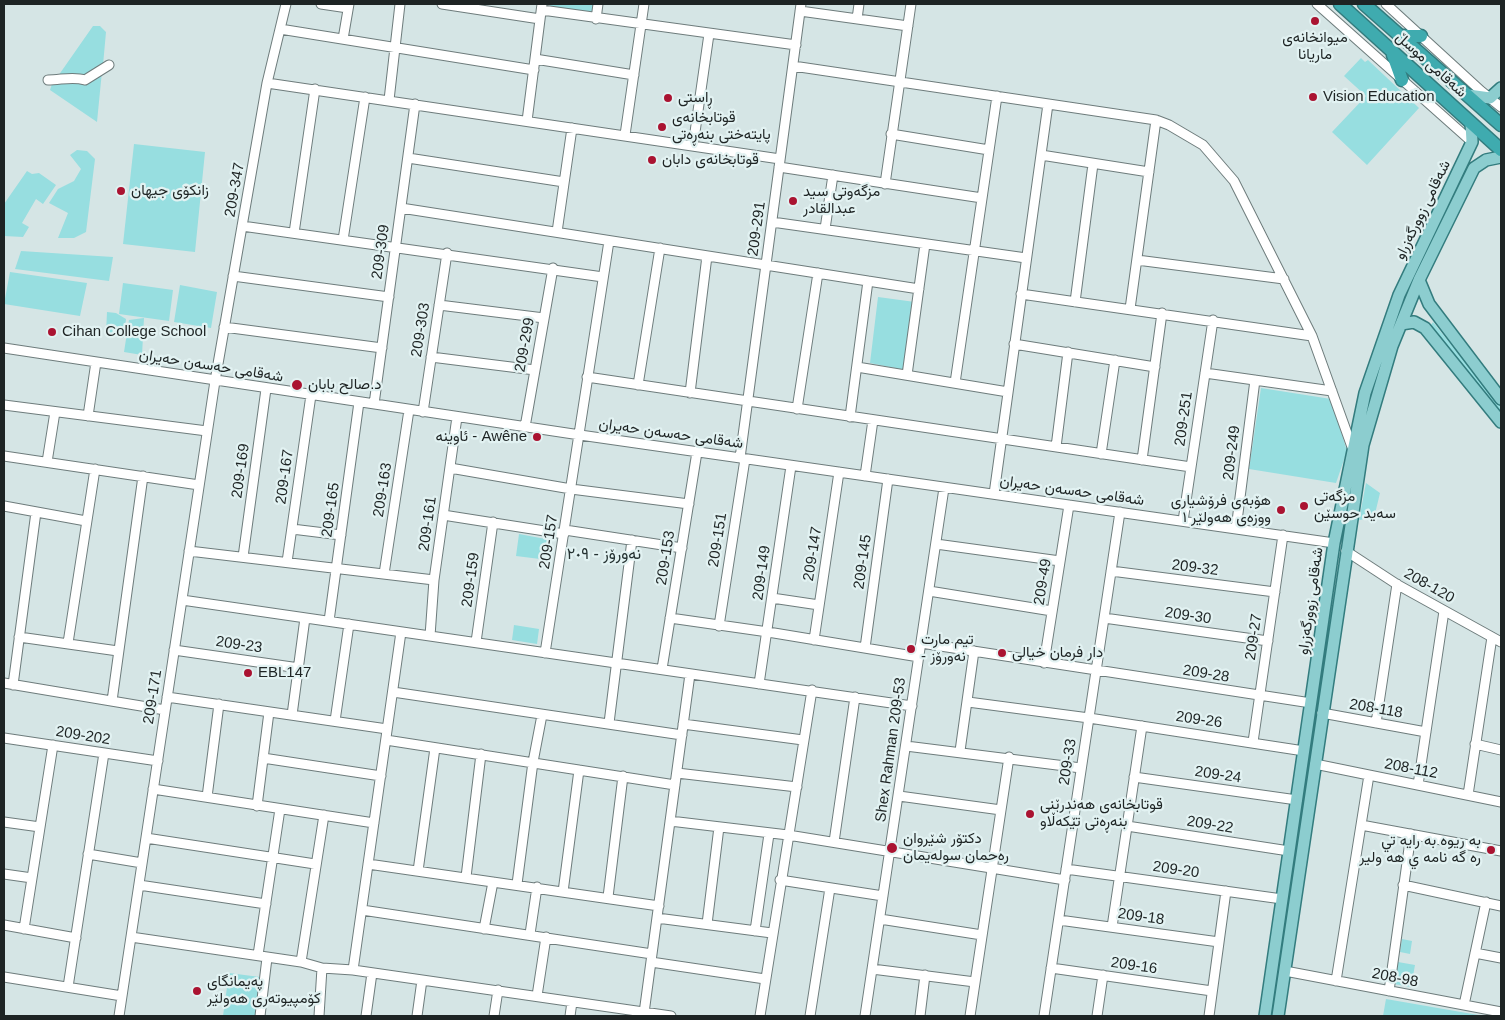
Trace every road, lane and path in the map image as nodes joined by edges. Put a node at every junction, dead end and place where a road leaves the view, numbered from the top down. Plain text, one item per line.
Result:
1 (286, 4) edge
2 (321, 4) edge
3 (400, 4) edge
4 (442, 4) edge
5 (598, 4) edge
6 (644, 4) edge
7 (859, 4) edge
8 (911, 4) edge
9 (1317, 4) edge
10 (1340, 4) edge
11 (1364, 4) edge
12 (1386, 4) edge
13 (348, 6) edge
14 (801, 7) edge
15 (542, 11) edge
16 (857, 18) junction
17 (596, 19) junction
18 (641, 25) junction
19 (908, 26) junction
20 (280, 29) junction
21 (709, 34) junction
22 (1400, 36) junction
23 (1421, 36) junction
24 (343, 39) junction
25 (796, 45) junction
26 (395, 47) junction
27 (1387, 47) junction
28 (535, 60) junction
29 (109, 65) dead end
30 (794, 66) junction
31 (534, 70) junction
32 (634, 75) junction
33 (48, 80) dead end
34 (1402, 80) junction
35 (899, 81) junction
36 (267, 83) junction
37 (1501, 88) edge
38 (315, 89) junction
39 (1468, 95) junction
40 (365, 96) junction
41 (997, 96) junction
42 (1496, 98) edge
43 (389, 100) junction
44 (415, 104) junction
45 (1048, 104) junction
46 (1501, 107) edge
47 (1156, 120) junction
48 (527, 121) junction
49 (1470, 123) junction
50 (1501, 125) edge
51 (572, 128) junction
52 (891, 134) junction
53 (625, 135) junction
54 (1472, 142) junction
55 (693, 146) junction
56 (989, 150) junction
57 (1468, 154) junction
58 (1041, 155) junction
59 (408, 158) junction
60 (1499, 158) edge
61 (780, 163) junction
62 (1093, 164) junction
63 (1474, 168) junction
64 (1149, 172) junction
65 (833, 175) junction
66 (564, 182) junction
67 (885, 184) junction
68 (982, 198) junction
69 (401, 208) junction
70 (772, 222) junction
71 (242, 226) junction
72 (825, 229) junction
73 (557, 232) junction
74 (294, 233) junction
75 (343, 240) junction
76 (609, 241) junction
77 (925, 244) junction
78 (396, 248) junction
79 (660, 248) junction
80 (975, 251) junction
81 (447, 253) junction
82 (707, 256) junction
83 (1026, 258) junction
84 (1137, 260) junction
85 (766, 265) junction
86 (553, 268) junction
87 (818, 273) junction
88 (233, 276) junction
89 (603, 277) junction
90 (1284, 279) junction
91 (1419, 280) junction
92 (868, 281) junction
93 (919, 289) junction
94 (1021, 294) junction
95 (388, 297) junction
96 (1075, 302) junction
97 (439, 306) junction
98 (1130, 309) junction
99 (1162, 313) junction
100 (1438, 316) junction
101 (544, 318) junction
102 (1213, 320) junction
103 (1401, 324) junction
104 (224, 327) junction
105 (1425, 328) junction
106 (1312, 336) junction
107 (1014, 344) junction
108 (4, 348) edge
109 (382, 348) junction
110 (1068, 352) junction
111 (431, 357) junction
112 (1115, 360) junction
113 (96, 362) junction
114 (856, 367) junction
115 (1155, 367) junction
116 (535, 370) junction
117 (1205, 373) junction
118 (907, 375) junction
119 (587, 377) junction
120 (1255, 380) junction
121 (215, 381) junction
122 (955, 383) junction
123 (638, 385) junction
124 (266, 389) junction
125 (1332, 391) junction
126 (1008, 392) junction
127 (690, 393) junction
128 (311, 395) junction
129 (1501, 398) edge
130 (748, 401) junction
131 (359, 402) junction
132 (374, 404) junction
133 (4, 405) edge
134 (797, 409) junction
135 (409, 410) junction
136 (55, 412) junction
137 (423, 412) junction
138 (88, 416) junction
139 (850, 416) junction
140 (457, 417) junction
141 (874, 420) junction
142 (1501, 422) edge
143 (525, 427) junction
144 (207, 431) junction
145 (580, 435) junction
146 (1001, 439) junction
147 (1056, 447) junction
148 (1352, 447) junction
149 (697, 452) junction
150 (1102, 454) junction
151 (4, 456) edge
152 (742, 458) junction
153 (1142, 460) junction
154 (47, 462) junction
155 (791, 466) junction
156 (450, 468) junction
157 (1191, 468) junction
158 (94, 469) junction
159 (839, 472) junction
160 (143, 476) junction
161 (865, 476) junction
162 (888, 479) junction
163 (199, 485) junction
164 (944, 488) junction
165 (571, 489) junction
166 (994, 494) junction
167 (688, 504) junction
168 (1069, 505) junction
169 (4, 506) edge
170 (36, 512) junction
171 (1120, 512) junction
172 (443, 515) junction
173 (86, 521) junction
174 (1183, 521) junction
175 (493, 522) junction
176 (292, 529) junction
177 (1236, 529) junction
178 (564, 532) junction
179 (341, 535) junction
180 (1283, 535) junction
181 (632, 540) junction
182 (1334, 543) junction
183 (936, 544) junction
184 (682, 548) junction
185 (189, 551) junction
186 (1346, 551) junction
187 (243, 557) junction
188 (1060, 561) junction
189 (287, 562) junction
190 (336, 568) junction
191 (1111, 571) junction
192 (384, 574) junction
193 (434, 580) junction
194 (1397, 584) junction
195 (929, 591) junction
196 (1275, 592) junction
197 (772, 598) junction
198 (182, 600) junction
199 (819, 605) junction
200 (1052, 611) junction
201 (1444, 611) junction
202 (306, 618) junction
203 (670, 618) junction
204 (1104, 618) junction
205 (329, 621) junction
206 (348, 624) junction
207 (719, 626) junction
208 (401, 632) junction
209 (768, 632) junction
210 (430, 636) junction
211 (20, 637) junction
212 (1492, 637) junction
213 (814, 640) junction
214 (1268, 641) junction
215 (476, 642) junction
216 (1501, 642) edge
217 (68, 643) junction
218 (921, 643) junction
219 (865, 648) junction
220 (174, 650) junction
221 (974, 651) junction
222 (118, 652) junction
223 (545, 653) junction
224 (919, 657) junction
225 (617, 662) junction
226 (1044, 663) junction
227 (298, 668) junction
228 (662, 669) junction
229 (1096, 671) junction
230 (690, 674) junction
231 (8, 684) edge
232 (759, 684) junction
233 (812, 690) junction
234 (393, 692) junction
235 (1260, 696) junction
236 (167, 697) junction
237 (855, 697) junction
238 (112, 700) junction
239 (968, 702) junction
240 (1311, 703) junction
241 (218, 704) junction
242 (912, 706) junction
243 (165, 710) junction
244 (269, 712) junction
245 (1322, 713) junction
246 (292, 715) junction
247 (542, 715) junction
248 (1089, 718) junction
249 (335, 721) junction
250 (609, 723) junction
251 (1376, 723) junction
252 (683, 724) junction
253 (1142, 726) junction
254 (387, 729) junction
255 (1426, 732) junction
256 (682, 735) junction
257 (4, 738) edge
258 (386, 740) junction
259 (803, 740) junction
260 (1253, 742) junction
261 (1474, 744) junction
262 (53, 745) junction
263 (906, 746) junction
264 (435, 748) junction
265 (1501, 750) edge
266 (960, 751) junction
267 (1304, 751) junction
268 (104, 753) junction
269 (481, 754) junction
270 (1009, 757) junction
271 (263, 758) junction
272 (158, 761) junction
273 (533, 762) junction
274 (1315, 764) junction
275 (1082, 768) junction
276 (579, 770) junction
277 (677, 773) junction
278 (1369, 775) junction
279 (381, 776) junction
280 (623, 776) junction
281 (1134, 777) junction
282 (675, 785) junction
283 (1418, 785) junction
284 (797, 787) junction
285 (153, 789) junction
286 (1468, 795) junction
287 (899, 796) junction
288 (206, 797) junction
289 (1297, 800) junction
290 (1501, 802) edge
291 (256, 806) junction
292 (280, 808) junction
293 (1002, 810) junction
294 (324, 815) junction
295 (670, 821) junction
296 (4, 822) edge
297 (374, 823) junction
298 (1361, 825) junction
299 (1127, 826) junction
300 (40, 827) junction
301 (719, 827) junction
302 (769, 834) junction
303 (1411, 834) junction
304 (788, 835) junction
305 (146, 838) junction
306 (834, 842) junction
307 (890, 851) junction
308 (1289, 851) junction
309 (1501, 851) edge
310 (88, 854) junction
311 (273, 858) junction
312 (142, 863) junction
313 (315, 864) junction
314 (368, 864) junction
315 (992, 868) junction
316 (1066, 869) junction
317 (1287, 870) junction
318 (418, 871) junction
319 (1300, 872) junction
320 (4, 874) edge
321 (1120, 876) junction
322 (466, 877) junction
323 (32, 878) junction
324 (780, 880) junction
325 (1065, 880) junction
326 (493, 882) junction
327 (517, 884) junction
328 (139, 885) junction
329 (1403, 885) junction
330 (537, 887) junction
331 (830, 888) junction
332 (1226, 891) junction
333 (563, 892) junction
334 (884, 896) junction
335 (608, 897) junction
336 (1282, 899) junction
337 (1486, 902) junction
338 (266, 904) junction
339 (659, 906) junction
340 (1501, 906) edge
341 (362, 910) junction
342 (657, 918) junction
343 (880, 918) junction
344 (1059, 920) junction
345 (707, 924) junction
346 (4, 925) edge
347 (1112, 927) junction
348 (24, 929) junction
349 (484, 929) junction
350 (756, 931) junction
351 (772, 932) junction
352 (530, 934) junction
353 (982, 935) junction
354 (131, 936) junction
355 (76, 938) junction
356 (546, 938) junction
357 (1219, 942) junction
358 (1475, 953) junction
359 (262, 957) junction
360 (652, 958) junction
361 (1501, 958) edge
362 (301, 962) junction
363 (322, 968) junction
364 (1051, 968) junction
365 (872, 969) junction
366 (353, 970) junction
367 (1284, 971) junction
368 (372, 973) junction
369 (924, 975) junction
370 (1103, 975) junction
371 (4, 977) edge
372 (765, 979) junction
373 (422, 980) junction
374 (1336, 980) junction
375 (975, 982) junction
376 (68, 987) junction
377 (498, 990) junction
378 (1212, 991) junction
379 (1388, 991) junction
380 (122, 996) junction
381 (537, 996) junction
382 (572, 1002) junction
383 (1464, 1005) junction
384 (1501, 1012) edge
385 (624, 1013) edge
386 (644, 1013) junction
387 (120, 1016) edge
388 (260, 1016) edge
389 (319, 1016) edge
390 (366, 1016) edge
391 (417, 1016) edge
392 (494, 1016) edge
393 (570, 1016) edge
394 (670, 1016) edge
395 (760, 1016) edge
396 (810, 1016) edge
397 (865, 1016) edge
398 (920, 1016) edge
399 (970, 1016) edge
400 (1044, 1016) edge
401 (1097, 1016) edge
402 (1209, 1016) edge
403 (1265, 1016) edge
404 (1278, 1016) edge

1 - 20 street, 209-347
2 - 13 street
3 - 26 street
4 - 15 street
5 - 17 street
6 - 18 street
7 - 16 street
8 - 19 street
9 - 34 street
10 - 27 highway, شەقامی موسڵ
11 - 22 highway, شەقامی موسڵ
12 - 23 street
13 - 24 street
14 - 16 street
14 - 25 street, 209-291
15 - 17 street
15 - 28 street
16 - 19 street
17 - 18 street
18 - 21 street
18 - 32 street
19 - 35 street
20 - 24 street
20 - 36 street, 209-347
21 - 25 street
21 - 55 street
22 - 23 highway
22 - 39 highway, شەقامی موسڵ
23 - 42 street
24 - 26 street
25 - 30 street, 209-291
26 - 31 street
26 - 43 street
27 - 34 highway
27 - 49 highway, شەقامی موسڵ
28 - 31 street
28 - 32 street
29 - 33 street
30 - 35 street
30 - 61 street, 209-291
31 - 48 street
32 - 53 street
34 - 54 street
35 - 41 street
35 - 52 street
36 - 38 street
36 - 71 street, 209-347
37 - 42 main road
38 - 40 street
38 - 74 street
39 - 42 main road
39 - 50 highway, شەقامی موسڵ
40 - 43 street
40 - 75 street
41 - 45 street
41 - 56 street
42 - 46 street
43 - 44 street
44 - 48 street
44 - 59 street, 209-309
45 - 47 street
45 - 58 street
47 - 64 street
47 - 90 street
48 - 51 street
49 - 54 main road, شەقامی زوورگەزراو
49 - 60 highway, شەقامی موسڵ
51 - 53 street
51 - 66 street
52 - 56 street
52 - 67 street
53 - 55 street
54 - 57 main road, شەقامی زوورگەزراو
55 - 61 street
56 - 68 street
57 - 63 main road
57 - 148 main road, شەقامی زوورگەزراو
58 - 62 street
58 - 83 street
59 - 66 street
59 - 69 street, 209-309
60 - 63 main road, شەقامی زوورگەزراو
61 - 65 street
61 - 70 street, 209-291
62 - 64 street
62 - 96 street
63 - 91 main road, شەقامی زوورگەزراو
64 - 84 street
65 - 67 street
65 - 72 street
66 - 73 street
67 - 68 street
68 - 80 street
69 - 73 street
69 - 78 street, 209-309
70 - 72 street
70 - 85 street, 209-291
71 - 74 street
71 - 88 street, 209-347
72 - 77 street
73 - 76 street
74 - 75 street
75 - 78 street
76 - 79 street
76 - 89 street, 209-157
77 - 80 street
77 - 93 street
78 - 81 street
78 - 95 street, 209-309
79 - 82 street
79 - 123 street
80 - 83 street
80 - 122 street
81 - 86 street
81 - 97 street, 209-303
82 - 85 street
82 - 127 street
83 - 94 street
84 - 90 street
84 - 98 street
85 - 87 street
85 - 130 street, 209-291
86 - 89 street
86 - 101 street, 209-299
87 - 92 street
87 - 134 street
88 - 95 street
88 - 104 street, 209-347
89 - 119 street, 209-157
90 - 106 street
91 - 100 main road
91 - 103 main road, شەقامی زوورگەزراو
92 - 93 street
92 - 114 street
93 - 118 street
94 - 96 street
94 - 107 street
95 - 109 street, 209-309
96 - 98 street
97 - 101 street
97 - 111 street, 209-303
98 - 99 street
99 - 102 street
99 - 115 street
100 - 105 main road
100 - 129 main road
101 - 116 street, 209-299
102 - 106 street
102 - 117 street, 209-251
103 - 105 main road
103 - 186 main road, شەقامی زوورگەزراو
104 - 109 street
104 - 121 street, 209-347
105 - 142 main road
106 - 125 street
107 - 110 street
107 - 126 street
108 - 113 street, شەقامی حەسەن حەیران
109 - 132 street, 209-309
110 - 112 street
110 - 147 street
111 - 116 street
111 - 137 street, 209-303
112 - 115 street
112 - 150 street
113 - 121 street, شەقامی حەسەن حەیران
113 - 138 street
114 - 118 street
114 - 139 street
115 - 153 street
116 - 143 street, 209-299
117 - 120 street
117 - 157 street, 209-251
118 - 122 street
119 - 123 street
119 - 145 street, 209-157
120 - 125 street
120 - 177 street, 209-249
121 - 124 street, شەقامی حەسەن حەیران
121 - 144 street, 209-171
122 - 126 street
123 - 127 street
124 - 128 street, شەقامی حەسەن حەیران
124 - 187 street, 209-169
125 - 148 street
126 - 146 street
127 - 130 street
128 - 131 street, شەقامی حەسەن حەیران
128 - 176 street, 209-167
130 - 134 street
130 - 152 street, 209-291
131 - 132 street, شەقامی حەسەن حەیران
131 - 179 street, 209-165
132 - 135 street, شەقامی حەسەن حەیران
133 - 136 street
134 - 139 street
135 - 137 street, شەقامی حەسەن حەیران
135 - 192 street, 209-163
136 - 138 street
136 - 154 street
137 - 140 street, شەقامی حەسەن حەیران
138 - 144 street
139 - 141 street
140 - 143 street, شەقامی حەسەن حەیران
140 - 156 street, 209-161
141 - 146 street
141 - 161 street
143 - 145 street, شەقامی حەسەن حەیران
144 - 163 street, 209-171
145 - 149 street, شەقامی حەسەن حەیران
145 - 165 street, 209-157
146 - 147 street
146 - 166 street
147 - 150 street
148 - 182 main road, شەقامی زوورگەزراو
149 - 152 street, شەقامی حەسەن حەیران
149 - 167 street, 209-153
150 - 153 street
151 - 154 street
152 - 155 street, شەقامی حەسەن حەیران
152 - 207 street, 209-151
153 - 157 street
154 - 158 street
155 - 159 street, شەقامی حەسەن حەیران
155 - 197 street, 209-149
156 - 165 street
156 - 172 street, 209-161
157 - 174 street, 209-251
158 - 160 street
158 - 173 street
159 - 161 street, شەقامی حەسەن حەیران
159 - 199 street, 209-147
160 - 163 street
160 - 222 street
161 - 162 street, شەقامی حەسەن حەیران
162 - 164 street, شەقامی حەسەن حەیران
162 - 219 street, 209-145
163 - 185 street, 209-171
164 - 166 street, شەقامی حەسەن حەیران
164 - 183 street, Shex Rahman 209-53
165 - 167 street
165 - 178 street, 209-157
166 - 168 street, شەقامی حەسەن حەیران
167 - 184 street, 209-153
168 - 171 street, شەقامی حەسەن حەیران
168 - 188 street, 209-49
169 - 170 street
170 - 173 street
170 - 211 street
171 - 174 street, شەقامی حەسەن حەیران
171 - 191 street, 209-33
172 - 175 street
172 - 193 street, 209-161
173 - 217 street
174 - 177 street, شەقامی حەسەن حەیران
175 - 178 street
175 - 215 street, 209-159
176 - 179 street
176 - 189 street, 209-167
177 - 180 street, شەقامی حەسەن حەیران
178 - 181 street
178 - 223 street, 209-157
179 - 190 street, 209-165
180 - 182 street, شەقامی حەسەن حەیران
180 - 196 street, 209-27
181 - 184 street
181 - 225 street
182 - 240 main road, شەقامی زوورگەزراو
183 - 188 street
183 - 195 street, Shex Rahman 209-53
184 - 203 street, 209-153
185 - 187 street
185 - 198 street, 209-171
186 - 194 street, 208-120
186 - 245 main road, شەقامی زوورگەزراو
187 - 189 street
188 - 200 street, 209-49
189 - 190 street
190 - 192 street
190 - 205 street, 209-165
191 - 196 street, 209-32
191 - 204 street, 209-33
192 - 193 street
193 - 210 street, 209-161
194 - 201 street, 208-120
194 - 251 street
195 - 200 street
195 - 218 street, Shex Rahman 209-53
196 - 214 street, 209-27
197 - 199 street
197 - 209 street, 209-149
198 - 202 street
198 - 220 street, 209-171
199 - 213 street, 209-147
200 - 226 street, 209-49
201 - 212 street, 208-120
201 - 255 street
202 - 205 street
202 - 227 street
203 - 207 street
203 - 228 street, 209-153
204 - 214 street, 209-30
204 - 229 street, 209-33
205 - 206 street
206 - 208 street
206 - 249 street
207 - 209 street
208 - 210 street
208 - 234 street
209 - 213 street
209 - 232 street, 209-149
210 - 215 street
211 - 217 street
211 - 231 street
212 - 216 street, 208-120
212 - 261 street
213 - 219 street
214 - 235 street, 209-27
215 - 223 street
217 - 222 street
218 - 221 street, 209-28
218 - 224 street, Shex Rahman 209-53
219 - 224 street
220 - 227 street, 209-23
220 - 236 street, 209-171
221 - 226 street, 209-28
221 - 239 street
222 - 238 street
223 - 225 street
224 - 242 street, Shex Rahman 209-53
225 - 228 street
225 - 250 street
226 - 229 street, 209-28
227 - 246 street
228 - 230 street
229 - 235 street, 209-28
229 - 248 street, 209-33
230 - 232 street
230 - 252 street
231 - 238 street
232 - 233 street
233 - 237 street
233 - 259 street
234 - 247 street
234 - 254 street
235 - 240 street, 209-28
235 - 260 street, 209-27
236 - 241 street
236 - 243 street, 209-171
237 - 242 street
237 - 306 street
238 - 243 street
239 - 248 street, 209-26
239 - 266 street
240 - 267 main road, شەقامی زوورگەزراو
241 - 244 street
241 - 288 street
242 - 263 street, Shex Rahman 209-53
243 - 272 street, 209-171
244 - 246 street
244 - 271 street
245 - 251 street, 208-118
245 - 274 main road, شەقامی زوورگەزراو
246 - 249 street
247 - 250 street
247 - 273 street
248 - 253 street, 209-26
248 - 275 street, 209-33
249 - 254 street
250 - 256 street
251 - 255 street, 208-118
252 - 256 street
252 - 259 street
253 - 260 street, 209-26
253 - 281 street
254 - 258 street
255 - 283 street
256 - 277 street
257 - 262 street, 209-202
258 - 264 street
258 - 279 street
259 - 284 street
260 - 267 street, 209-26
261 - 265 street
261 - 286 street
262 - 268 street, 209-202
262 - 300 street
263 - 266 street
263 - 287 street, Shex Rahman 209-53
264 - 269 street
264 - 318 street
266 - 270 street
267 - 289 main road, شەقامی زوورگەزراو
268 - 272 street, 209-202
268 - 310 street
269 - 273 street
269 - 322 street
270 - 275 street
270 - 293 street
271 - 279 street
271 - 291 street
272 - 285 street, 209-171
273 - 276 street
273 - 327 street
274 - 278 street, 208-112
274 - 319 main road, شەقامی زوورگەزراو
275 - 316 street, 209-33
276 - 280 street
276 - 333 street
277 - 282 street
277 - 284 street
278 - 283 street, 208-112
278 - 298 street
279 - 297 street
280 - 282 street
280 - 335 street
281 - 289 street, 209-24
281 - 299 street
282 - 295 street
283 - 286 street, 208-112
284 - 304 street
285 - 288 street
285 - 305 street, 209-171
286 - 290 street, 208-112
287 - 293 street
287 - 307 street, Shex Rahman 209-53
288 - 291 street
289 - 308 main road, شەقامی زوورگەزراو
291 - 292 street
292 - 294 street
292 - 311 street
293 - 315 street
294 - 297 street
294 - 313 street
295 - 301 street
295 - 339 street
296 - 300 street
297 - 314 street
298 - 303 street
298 - 374 street
299 - 308 street, 209-22
299 - 321 street
300 - 323 street
301 - 302 street
301 - 345 street
302 - 304 street
302 - 350 street
303 - 309 street
303 - 329 street
304 - 306 street
304 - 324 street
305 - 311 street
305 - 312 street, 209-171
306 - 307 street
307 - 315 street
307 - 334 street, Shex Rahman 209-53
308 - 317 main road, شەقامی زوورگەزراو
310 - 312 street
310 - 355 street
311 - 313 street
311 - 338 street
312 - 328 street, 209-171
313 - 362 street
314 - 318 street
314 - 341 street
315 - 325 street
315 - 353 street
316 - 321 street, 209-20
316 - 325 street, 209-33
317 - 319 main road
317 - 336 main road, شەقامی زوورگەزراو
318 - 322 street
319 - 367 main road, شەقامی زوورگەزراو
320 - 323 street
321 - 332 street, 209-20
321 - 347 street
322 - 326 street
323 - 348 street
324 - 331 street
324 - 351 street
325 - 344 street, 209-33
326 - 327 street
326 - 349 street
327 - 330 street
328 - 338 street
328 - 354 street, 209-171
329 - 337 street
329 - 379 street
330 - 333 street
330 - 352 street
331 - 334 street
331 - 396 street
332 - 336 street, 209-20
332 - 357 street
333 - 335 street
334 - 343 street, Shex Rahman 209-53
335 - 339 street
336 - 403 main road, شەقامی زوورگەزراو
337 - 340 street
337 - 358 street
338 - 359 street
339 - 342 street
341 - 349 street
341 - 366 street
342 - 345 street
342 - 360 street
343 - 353 street
343 - 365 street, Shex Rahman 209-53
344 - 347 street, 209-18
344 - 364 street, 209-33
345 - 350 street
346 - 348 street
347 - 357 street, 209-18
348 - 355 street
349 - 352 street
350 - 351 street
351 - 372 street
352 - 356 street
353 - 375 street
354 - 359 street
354 - 380 street, 209-171
355 - 376 street
356 - 360 street
356 - 381 street
357 - 378 street
358 - 361 street
358 - 383 street
359 - 362 street
359 - 388 street
360 - 372 street
360 - 386 street
362 - 363 street
363 - 366 street
363 - 389 street
364 - 370 street, 209-16
364 - 400 street, 209-33
365 - 369 street
365 - 397 street, Shex Rahman 209-53
366 - 368 street
367 - 374 street, 208-98
367 - 404 main road, شەقامی زوورگەزراو
368 - 373 street
368 - 390 street
369 - 375 street
369 - 398 street
370 - 378 street, 209-16
370 - 401 street
371 - 376 street
372 - 395 street
373 - 377 street
373 - 391 street
374 - 379 street, 208-98
375 - 399 street
376 - 380 street
377 - 381 street
377 - 392 street
378 - 402 street
379 - 383 street, 208-98
380 - 387 street, 209-171
381 - 382 street
382 - 385 street
382 - 393 street
383 - 384 street, 208-98
385 - 386 street
386 - 394 street

